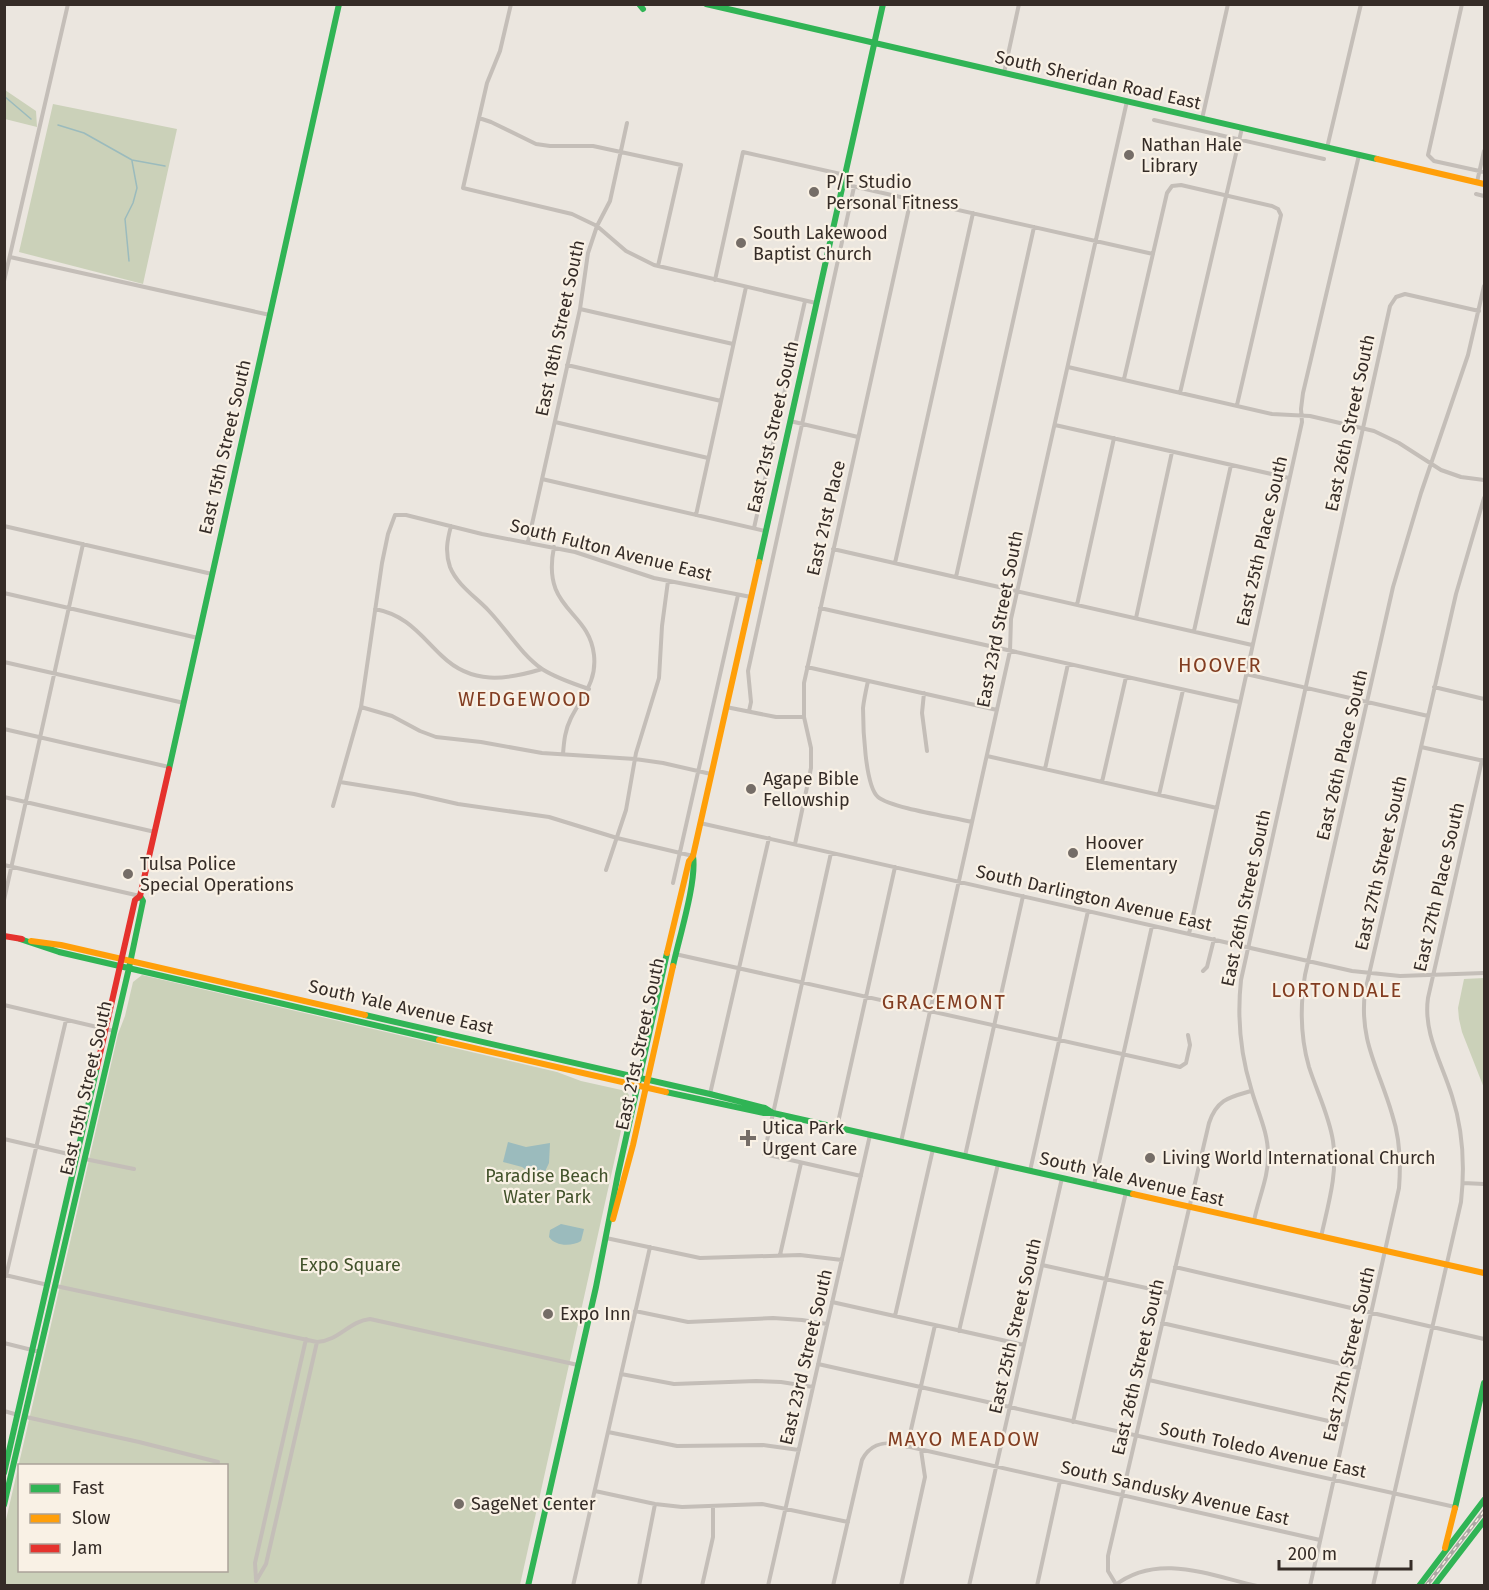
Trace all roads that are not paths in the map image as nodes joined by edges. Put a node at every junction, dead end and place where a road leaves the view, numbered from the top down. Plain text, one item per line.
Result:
1 (68, 4) edge
2 (339, 4) edge
3 (511, 4) edge
4 (706, 4) edge
5 (883, 4) edge
6 (1019, 4) edge
7 (1228, 4) edge
8 (1361, 4) edge
9 (1462, 4) edge
10 (874, 43) junction
11 (1004, 73) junction
12 (1127, 101) junction
13 (479, 118) junction
14 (1202, 119) junction
15 (1154, 120) dead end
16 (627, 123) dead end
17 (1242, 128) junction
18 (1239, 140) junction
19 (1327, 148) junction
20 (621, 151) junction
21 (1485, 152) edge
22 (1359, 155) junction
23 (1323, 159) dead end
24 (1482, 172) edge
25 (845, 175) junction
26 (1481, 183) edge
27 (843, 184) junction
28 (854, 187) junction
29 (1476, 194) dead end
30 (1227, 196) junction
31 (1485, 196) edge
32 (911, 200) junction
33 (973, 213) junction
34 (597, 226) junction
35 (1034, 227) junction
36 (1096, 241) junction
37 (1153, 254) junction
38 (10, 256) junction
39 (658, 266) junction
40 (715, 280) junction
41 (4, 281) edge
42 (1485, 286) edge
43 (746, 287) junction
44 (805, 300) junction
45 (816, 303) junction
46 (580, 309) junction
47 (1479, 311) junction
48 (270, 315) junction
49 (733, 344) junction
50 (567, 365) junction
51 (1068, 367) junction
52 (1124, 379) junction
53 (1180, 393) junction
54 (721, 400) junction
55 (1237, 405) junction
56 (1302, 415) junction
57 (790, 421) junction
58 (555, 422) junction
59 (801, 424) junction
60 (1055, 425) junction
61 (1362, 428) junction
62 (858, 437) junction
63 (1114, 438) junction
64 (1172, 452) junction
65 (708, 458) junction
66 (1432, 464) junction
67 (1231, 465) junction
68 (1289, 478) junction
69 (542, 479) junction
70 (1485, 480) edge
71 (1485, 498) edge
72 (696, 515) junction
73 (4, 526) edge
74 (451, 526) junction
75 (754, 528) junction
76 (765, 531) junction
77 (528, 542) junction
78 (83, 544) junction
79 (554, 547) junction
80 (833, 549) junction
81 (895, 563) junction
82 (213, 573) junction
83 (956, 577) junction
84 (668, 581) junction
85 (1017, 591) junction
86 (4, 593) edge
87 (738, 595) junction
88 (751, 597) junction
89 (1077, 605) junction
90 (69, 608) junction
91 (375, 609) junction
92 (820, 609) junction
93 (1136, 618) junction
94 (1194, 631) junction
95 (198, 638) junction
96 (1252, 645) junction
97 (1010, 651) junction
98 (4, 662) edge
99 (1068, 664) junction
100 (807, 667) junction
101 (542, 669) junction
102 (55, 674) junction
103 (1246, 674) junction
104 (1126, 677) junction
105 (868, 681) junction
106 (1434, 687) junction
107 (1306, 688) junction
108 (589, 689) junction
109 (1183, 690) junction
110 (924, 693) junction
111 (1485, 699) edge
112 (1239, 702) junction
113 (1368, 702) junction
114 (184, 703) junction
115 (361, 706) junction
116 (726, 706) junction
117 (997, 710) junction
118 (749, 711) junction
119 (1428, 716) junction
120 (804, 717) junction
121 (4, 729) edge
122 (41, 737) junction
123 (1421, 747) junction
124 (927, 751) dead end
125 (563, 754) junction
126 (987, 756) junction
127 (635, 759) junction
128 (1483, 761) edge
129 (169, 767) junction
130 (1045, 769) junction
131 (698, 771) junction
132 (711, 774) junction
133 (340, 782) junction
134 (1102, 782) junction
135 (1159, 795) junction
136 (4, 796) edge
137 (26, 802) junction
138 (333, 806) dead end
139 (1217, 808) junction
140 (972, 822) junction
141 (700, 823) junction
142 (155, 832) junction
143 (617, 838) junction
144 (769, 838) junction
145 (795, 845) junction
146 (679, 853) junction
147 (831, 853) junction
148 (693, 856) junction
149 (4, 865) edge
150 (12, 867) junction
151 (895, 867) junction
152 (606, 870) dead end
153 (958, 882) junction
154 (673, 883) dead end
155 (681, 892) junction
156 (689, 894) junction
157 (140, 896) junction
158 (1023, 896) junction
159 (4, 900) edge
160 (1088, 911) junction
161 (1152, 926) junction
162 (1189, 934) junction
163 (4, 936) edge
164 (20, 939) junction
165 (1214, 939) junction
166 (61, 945) junction
167 (1247, 947) junction
168 (59, 952) junction
169 (675, 954) junction
170 (667, 956) junction
171 (123, 959) junction
172 (130, 960) junction
173 (1308, 961) junction
174 (121, 967) junction
175 (129, 968) junction
176 (739, 968) junction
177 (1203, 971) dead end
178 (1369, 974) junction
179 (1485, 974) edge
180 (1433, 976) junction
181 (229, 983) junction
182 (802, 983) junction
183 (228, 992) junction
184 (866, 997) junction
185 (4, 1005) edge
186 (327, 1006) junction
187 (930, 1011) junction
188 (325, 1014) junction
189 (384, 1019) junction
190 (66, 1020) junction
191 (994, 1026) junction
192 (382, 1027) junction
193 (106, 1029) junction
194 (428, 1029) junction
195 (114, 1031) junction
196 (1188, 1035) dead end
197 (426, 1037) junction
198 (1059, 1041) junction
199 (486, 1042) junction
200 (484, 1051) junction
201 (1123, 1055) junction
202 (639, 1079) junction
203 (647, 1080) junction
204 (638, 1086) junction
205 (645, 1088) junction
206 (1251, 1091) junction
207 (711, 1094) junction
208 (773, 1113) junction
209 (837, 1127) junction
210 (870, 1135) junction
211 (4, 1139) edge
212 (901, 1142) junction
213 (36, 1146) junction
214 (933, 1149) junction
215 (77, 1156) junction
216 (965, 1156) junction
217 (85, 1159) junction
218 (801, 1163) junction
219 (998, 1164) junction
220 (134, 1169) dead end
221 (1029, 1171) junction
222 (861, 1176) junction
223 (1062, 1178) junction
224 (1463, 1183) junction
225 (1485, 1184) edge
226 (1094, 1185) junction
227 (1126, 1192) junction
228 (1190, 1207) junction
229 (1254, 1221) junction
230 (1321, 1237) junction
231 (606, 1238) junction
232 (650, 1247) junction
233 (1386, 1251) junction
234 (780, 1255) junction
235 (842, 1260) junction
236 (1042, 1264) junction
237 (1447, 1265) junction
238 (1174, 1267) junction
239 (1485, 1273) edge
240 (5, 1275) edge
241 (1106, 1279) junction
242 (48, 1285) junction
243 (56, 1287) junction
244 (1169, 1293) junction
245 (832, 1302) junction
246 (635, 1311) junction
247 (1372, 1313) junction
248 (895, 1316) junction
249 (1162, 1323) junction
250 (827, 1324) junction
251 (935, 1325) junction
252 (1433, 1328) junction
253 (959, 1331) junction
254 (306, 1339) junction
255 (1485, 1339) edge
256 (317, 1342) junction
257 (4, 1344) edge
258 (1024, 1345) junction
259 (33, 1350) junction
260 (40, 1352) junction
261 (818, 1364) junction
262 (578, 1365) junction
263 (1359, 1368) junction
264 (621, 1374) junction
265 (1149, 1380) junction
266 (1485, 1383) edge
267 (813, 1387) junction
268 (921, 1387) junction
269 (1010, 1407) junction
270 (4, 1411) edge
271 (18, 1414) junction
272 (26, 1417) junction
273 (1073, 1422) junction
274 (1346, 1425) junction
275 (608, 1432) junction
276 (1136, 1436) junction
277 (907, 1447) junction
278 (799, 1450) junction
279 (921, 1450) junction
280 (218, 1462) dead end
281 (996, 1466) junction
282 (4, 1473) edge
283 (1334, 1480) junction
284 (8, 1481) edge
285 (1060, 1481) junction
286 (594, 1491) junction
287 (1395, 1493) junction
288 (1122, 1495) junction
289 (1485, 1500) edge
290 (655, 1504) junction
291 (4, 1505) edge
292 (713, 1506) junction
293 (1455, 1508) junction
294 (786, 1509) junction
295 (1485, 1521) edge
296 (848, 1522) junction
297 (1320, 1540) junction
298 (1445, 1551) junction
299 (1116, 1585) edge
300 (528, 1586) edge
301 (573, 1586) edge
302 (639, 1586) edge
303 (702, 1586) edge
304 (768, 1586) edge
305 (833, 1586) edge
306 (901, 1586) edge
307 (969, 1586) edge
308 (1037, 1586) edge
309 (1257, 1586) edge
310 (1310, 1586) edge
311 (1373, 1586) edge
312 (1419, 1586) edge
313 (1434, 1586) edge

1 - 38 street
2 - 48 main road, East 15th Street South
3 - 13 street
4 - 10 main road, South Sheridan Road East
5 - 10 main road, East 21st Street South
6 - 11 street
7 - 14 street
8 - 19 street
9 - 24 street
10 - 11 main road, South Sheridan Road East
10 - 25 main road, East 21st Street South
11 - 12 main road, South Sheridan Road East
12 - 14 main road, South Sheridan Road East
12 - 36 street, East 23rd Street South
13 - 20 street
13 - 34 street
14 - 17 main road, South Sheridan Road East
15 - 18 street, South Sheridan Road East
16 - 20 street, East 18th Street South
17 - 18 street
17 - 19 main road, South Sheridan Road East
18 - 23 street, South Sheridan Road East
18 - 30 street
19 - 22 main road, South Sheridan Road East
20 - 34 street, East 18th Street South
20 - 39 street
21 - 24 street
22 - 26 main road, South Sheridan Road East
22 - 56 street, East 25th Place South
24 - 26 street
25 - 27 main road, East 21st Street South
25 - 40 street
27 - 28 street
27 - 45 main road, East 21st Street South
28 - 32 street
28 - 59 street, East 21st Street South
29 - 31 street
30 - 37 street
30 - 53 street
30 - 55 street
32 - 33 street
32 - 62 street, East 21st Place
33 - 35 street
33 - 81 street
34 - 39 street
34 - 46 street, East 18th Street South
35 - 36 street
35 - 83 street
36 - 37 street
36 - 51 street, East 23rd Street South
37 - 52 street
38 - 41 street
38 - 48 street
39 - 40 street
40 - 43 street
42 - 47 street, East 26th Place South
43 - 44 street
43 - 49 street
44 - 45 street
44 - 75 street, East 21st Street South
45 - 57 main road, East 21st Street South
46 - 49 street
46 - 50 street, East 18th Street South
47 - 61 street, East 26th Street South
47 - 66 street, East 26th Place South
48 - 82 main road, East 15th Street South
49 - 54 street
50 - 54 street
50 - 58 street, East 18th Street South
51 - 52 street
51 - 60 street, East 23rd Street South
52 - 53 street
53 - 55 street
54 - 65 street
55 - 56 street
56 - 61 street
56 - 68 street, East 25th Place South
57 - 59 street
57 - 76 main road, East 21st Street South
58 - 65 street
58 - 69 street, East 18th Street South
59 - 62 street
59 - 118 street, East 21st Street South
60 - 63 street
60 - 85 street, East 23rd Street South
61 - 66 street
61 - 107 street, East 26th Street South
62 - 80 street, East 21st Place
63 - 64 street
63 - 89 street
64 - 67 street
64 - 93 street
65 - 72 street
66 - 70 street
66 - 113 street, East 26th Place South
67 - 68 street
67 - 94 street
68 - 96 street, East 25th Place South
69 - 72 street
69 - 77 street, East 18th Street South
71 - 106 street, East 27th Street South
72 - 75 street
73 - 78 street
74 - 77 street, South Fulton Avenue East
74 - 91 street, South Fulton Avenue East
74 - 101 street
75 - 76 street
76 - 88 main road, East 21st Street South
77 - 79 street, South Fulton Avenue East
78 - 82 street
78 - 90 street
79 - 84 street, South Fulton Avenue East
79 - 108 street
80 - 81 street
80 - 92 street, East 21st Place
81 - 83 street
82 - 95 main road, East 15th Street South
83 - 85 street
84 - 87 street, South Fulton Avenue East
84 - 127 street
85 - 89 street
85 - 97 street, East 23rd Street South
86 - 90 street
87 - 88 street, South Fulton Avenue East
87 - 131 street
88 - 116 main road, East 21st Street South
89 - 93 street
90 - 95 street
90 - 102 street
91 - 101 street
91 - 115 street
92 - 97 street
92 - 100 street, East 21st Place
93 - 94 street
94 - 96 street
95 - 114 main road, East 15th Street South
96 - 103 street, East 25th Place South
97 - 99 street
97 - 117 street, East 23rd Street South
98 - 102 street
99 - 104 street
99 - 130 street
100 - 105 street
100 - 120 street, East 21st Place
101 - 108 street
102 - 114 street
102 - 122 street
103 - 107 street
103 - 112 street, East 25th Place South
104 - 109 street
104 - 134 street
105 - 110 street
105 - 140 street
106 - 111 street
106 - 119 street, East 27th Street South
107 - 113 street
107 - 167 street, East 26th Street South
108 - 125 street
109 - 112 street
109 - 135 street
110 - 117 street
110 - 124 street
112 - 139 street, East 25th Place South
113 - 119 street
113 - 173 street, East 26th Place South
114 - 129 main road, East 15th Street South
115 - 125 street
115 - 133 street
116 - 118 street
116 - 132 main road, East 21st Street South
117 - 126 street, East 23rd Street South
118 - 120 street
119 - 123 street, East 27th Street South
120 - 145 street, East 21st Place
121 - 122 street
122 - 129 street
122 - 137 street
123 - 128 street
123 - 178 street, East 27th Street South
125 - 127 street
126 - 130 street
126 - 140 street, East 23rd Street South
127 - 131 street
127 - 143 street
128 - 180 street, East 27th Place South
129 - 142 main road, East 15th Street South
130 - 134 street
131 - 132 street
131 - 146 street
132 - 141 main road, East 21st Street South
133 - 138 street
133 - 143 street
134 - 135 street
135 - 139 street
136 - 137 street
137 - 142 street
137 - 150 street
139 - 162 street, East 25th Place South
140 - 153 street, East 23rd Street South
141 - 144 street, South Darlington Avenue East
141 - 148 main road, East 21st Street South
142 - 157 main road, East 15th Street South
143 - 146 street
143 - 152 street
144 - 145 street, South Darlington Avenue East
144 - 176 street
145 - 147 street, South Darlington Avenue East
146 - 148 street
146 - 154 street
147 - 151 street, South Darlington Avenue East
147 - 182 street
148 - 155 main road, East 21st Street South
148 - 156 main road, East 21st Street South
149 - 150 street
150 - 157 street
150 - 159 street
151 - 153 street, South Darlington Avenue East
151 - 184 street
153 - 158 street, South Darlington Avenue East
153 - 187 street, East 23rd Street South
155 - 156 main road
155 - 170 main road, East 21st Street South
156 - 169 main road, East 21st Street South
157 - 171 main road, East 15th Street South
157 - 172 main road, East 15th Street South
158 - 160 street, South Darlington Avenue East
158 - 191 street
160 - 161 street, South Darlington Avenue East
160 - 198 street
161 - 162 street, South Darlington Avenue East
161 - 201 street
162 - 165 street, South Darlington Avenue East
163 - 164 main road, South Yale Avenue East
164 - 166 main road, South Yale Avenue East
164 - 168 main road, South Yale Avenue East
165 - 167 street, South Darlington Avenue East
165 - 177 street
166 - 168 main road
166 - 171 main road, South Yale Avenue East
167 - 173 street, South Darlington Avenue East
167 - 206 street, East 26th Street South
168 - 174 main road, South Yale Avenue East
169 - 170 main road
169 - 176 street
169 - 203 main road, East 21st Street South
170 - 202 main road, East 21st Street South
171 - 172 main road, South Yale Avenue East
171 - 174 main road, East 15th Street South
172 - 175 main road, East 15th Street South
172 - 181 main road, South Yale Avenue East
173 - 178 street, South Darlington Avenue East
173 - 230 street, East 26th Place South
174 - 175 main road, South Yale Avenue East
174 - 193 main road, East 15th Street South
175 - 183 main road, South Yale Avenue East
175 - 195 main road, East 15th Street South
176 - 182 street
176 - 207 street
178 - 180 street, South Darlington Avenue East
178 - 233 street, East 27th Street South
179 - 180 street, South Darlington Avenue East
180 - 224 street, East 27th Place South
181 - 183 main road
181 - 186 main road, South Yale Avenue East
182 - 184 street
182 - 208 street
183 - 188 main road, South Yale Avenue East
184 - 187 street
184 - 209 street
185 - 190 street
186 - 188 main road
186 - 189 main road, South Yale Avenue East
187 - 191 street
187 - 212 street, East 23rd Street South
188 - 192 main road, South Yale Avenue East
189 - 192 main road
189 - 194 main road, South Yale Avenue East
190 - 193 street
190 - 213 street
191 - 198 street
191 - 216 street
192 - 197 main road, South Yale Avenue East
193 - 195 street
193 - 215 main road, East 15th Street South
194 - 197 main road
194 - 199 main road, South Yale Avenue East
195 - 217 main road, East 15th Street South
196 - 201 street
197 - 200 main road, South Yale Avenue East
198 - 201 street
198 - 221 street
199 - 200 main road
199 - 202 main road, South Yale Avenue East
200 - 204 main road, South Yale Avenue East
201 - 226 street
202 - 203 main road, South Yale Avenue East
202 - 204 main road, East 21st Street South
203 - 205 main road, East 21st Street South
203 - 207 main road, South Yale Avenue East
204 - 205 main road, South Yale Avenue East
204 - 231 main road, East 21st Street South
205 - 208 main road, South Yale Avenue East
205 - 231 main road, East 21st Street South
206 - 228 street, East 26th Street South
206 - 229 street
207 - 208 main road, South Yale Avenue East
208 - 209 main road, South Yale Avenue East
208 - 218 street
209 - 210 main road, South Yale Avenue East
210 - 212 main road, South Yale Avenue East
210 - 222 street, East 23rd Street South
211 - 213 street
212 - 214 main road, South Yale Avenue East
213 - 215 street
213 - 240 street
214 - 216 main road, South Yale Avenue East
214 - 248 street
215 - 217 main road
215 - 242 main road, East 15th Street South
216 - 219 main road, South Yale Avenue East
217 - 220 street
217 - 243 main road, East 15th Street South
218 - 222 street
218 - 234 street
219 - 221 main road, South Yale Avenue East
219 - 253 street
221 - 223 main road, South Yale Avenue East
222 - 235 street, East 23rd Street South
223 - 226 main road, South Yale Avenue East
223 - 236 street, East 25th Street South
224 - 225 street
224 - 237 street, East 27th Place South
226 - 227 main road, South Yale Avenue East
227 - 228 main road, South Yale Avenue East
227 - 241 street
228 - 229 main road, South Yale Avenue East
228 - 238 street, East 26th Street South
229 - 230 main road, South Yale Avenue East
230 - 233 main road, South Yale Avenue East
231 - 232 street
231 - 262 main road, East 21st Street South
232 - 234 street
232 - 246 street
233 - 237 main road, South Yale Avenue East
233 - 247 street, East 27th Street South
234 - 235 street
235 - 245 street, East 23rd Street South
236 - 241 street
236 - 258 street, East 25th Street South
237 - 239 main road, South Yale Avenue East
237 - 252 street, East 27th Place South
238 - 244 street, East 26th Street South
238 - 247 street
240 - 242 street
241 - 244 street
241 - 273 street
242 - 243 main road
242 - 259 main road, East 15th Street South
243 - 254 street
243 - 260 main road, East 15th Street South
244 - 249 street, East 26th Street South
245 - 248 street
245 - 250 street, East 23rd Street South
246 - 250 street
246 - 264 street
247 - 252 street
247 - 263 street, East 27th Street South
248 - 251 street
249 - 263 street
249 - 265 street, East 26th Street South
250 - 261 street, East 23rd Street South
251 - 253 street
251 - 268 street
252 - 255 street
252 - 287 street, East 27th Place South
253 - 258 street
254 - 256 street
254 - 256 street
256 - 262 street
257 - 259 street
258 - 269 street, East 25th Street South
259 - 260 street
259 - 271 main road, East 15th Street South
260 - 272 main road
261 - 267 street, East 23rd Street South
261 - 268 street, South Toledo Avenue East
262 - 300 main road, East 21st Street South
263 - 274 street, East 27th Street South
264 - 267 street
264 - 275 street
265 - 274 street
265 - 276 street, East 26th Street South
266 - 293 main road
267 - 278 street, East 23rd Street South
268 - 269 street, South Toledo Avenue East
268 - 277 street
269 - 273 street, South Toledo Avenue East
269 - 281 street, East 25th Street South
270 - 271 street
271 - 272 main road
271 - 282 main road
272 - 280 street
272 - 284 main road
273 - 276 street, South Toledo Avenue East
274 - 283 street, East 27th Street South
275 - 278 street
275 - 286 street
276 - 283 street, South Toledo Avenue East
276 - 288 street, East 26th Street South
277 - 279 street, South Sandusky Avenue East
277 - 296 street, South Sandusky Avenue East
278 - 294 street, East 23rd Street South
279 - 281 street, South Sandusky Avenue East
279 - 306 street
281 - 285 street, South Sandusky Avenue East
281 - 307 street, East 25th Street South
283 - 287 street, South Toledo Avenue East
283 - 297 street, East 27th Street South
284 - 291 main road
285 - 288 street, South Sandusky Avenue East
285 - 308 street
286 - 290 street
286 - 301 street
287 - 293 street, South Toledo Avenue East
287 - 311 street, East 27th Place South
288 - 297 street, South Sandusky Avenue East
288 - 299 street, East 26th Street South
289 - 298 main road
290 - 292 street
290 - 302 street
292 - 294 street
292 - 303 street
293 - 298 main road
294 - 296 street
294 - 304 street, East 23rd Street South
295 - 313 main road
296 - 305 street
297 - 310 street, East 27th Street South
298 - 312 main road
299 - 309 street

